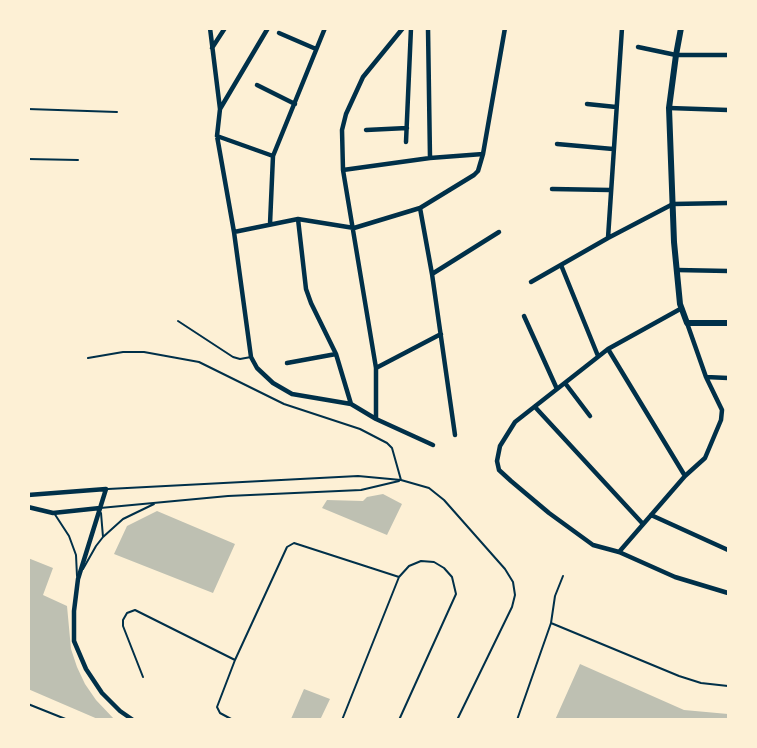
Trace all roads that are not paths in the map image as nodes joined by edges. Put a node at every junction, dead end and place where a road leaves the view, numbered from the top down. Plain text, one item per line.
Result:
1 (210, 28) edge
2 (225, 28) edge
3 (268, 28) edge
4 (325, 28) edge
5 (403, 28) edge
6 (411, 28) edge
7 (428, 28) edge
8 (505, 28) edge
9 (622, 28) edge
10 (681, 28) edge
11 (279, 33) dead end
12 (638, 47) dead end
13 (212, 48) junction
14 (316, 49) junction
15 (676, 55) junction
16 (729, 55) edge
17 (257, 85) dead end
18 (295, 104) junction
19 (586, 104) dead end
20 (616, 107) junction
21 (669, 108) junction
22 (28, 109) edge
23 (220, 109) junction
24 (729, 110) edge
25 (117, 112) dead end
26 (407, 128) junction
27 (366, 129) dead end
28 (217, 136) junction
29 (406, 142) dead end
30 (557, 144) dead end
31 (613, 149) junction
32 (483, 154) junction
33 (273, 156) junction
34 (430, 158) junction
35 (28, 159) edge
36 (78, 160) dead end
37 (343, 170) junction
38 (552, 189) dead end
39 (610, 190) junction
40 (729, 203) edge
41 (673, 204) junction
42 (420, 208) junction
43 (298, 219) junction
44 (270, 224) junction
45 (354, 228) junction
46 (234, 230) junction
47 (499, 232) dead end
48 (608, 238) junction
49 (561, 265) junction
50 (677, 270) junction
51 (729, 271) edge
52 (432, 274) junction
53 (531, 282) dead end
54 (682, 308) junction
55 (524, 315) dead end
56 (178, 321) dead end
57 (687, 323) junction
58 (729, 323) edge
59 (441, 334) junction
60 (608, 350) junction
61 (336, 354) junction
62 (251, 357) junction
63 (598, 357) junction
64 (88, 358) dead end
65 (287, 363) dead end
66 (376, 368) junction
67 (706, 377) junction
68 (729, 378) edge
69 (565, 383) junction
70 (557, 389) junction
71 (351, 404) junction
72 (535, 407) junction
73 (590, 416) dead end
74 (376, 418) junction
75 (455, 435) dead end
76 (433, 445) dead end
77 (685, 476) junction
78 (401, 480) junction
79 (106, 489) junction
80 (28, 495) edge
81 (158, 502) junction
82 (29, 507) edge
83 (100, 508) junction
84 (53, 513) junction
85 (651, 515) junction
86 (643, 524) junction
87 (103, 537) junction
88 (729, 550) edge
89 (619, 552) junction
90 (563, 576) dead end
91 (399, 578) junction
92 (78, 579) junction
93 (729, 593) edge
94 (551, 623) junction
95 (235, 660) junction
96 (143, 677) dead end
97 (729, 686) edge
98 (28, 704) edge
99 (68, 720) edge
100 (133, 720) edge
101 (233, 720) edge
102 (342, 720) edge
103 (399, 720) edge
104 (457, 720) edge
105 (517, 720) edge

1 - 13 street
2 - 13 street
3 - 23 street
4 - 14 street
5 - 37 street
6 - 26 street
7 - 34 street
8 - 32 street
9 - 20 street
10 - 15 street
11 - 14 street
12 - 15 street
13 - 23 street
14 - 18 street
15 - 16 street
15 - 21 street
17 - 18 street
18 - 33 street
19 - 20 street
20 - 31 street
21 - 24 street
21 - 41 street
22 - 25 lane
23 - 28 street
26 - 27 street
26 - 29 street
28 - 33 street
28 - 46 street
30 - 31 street
31 - 39 street
32 - 34 street
32 - 42 street
33 - 44 street
34 - 37 street
35 - 36 lane
37 - 45 street
38 - 39 street
39 - 48 street
40 - 41 street
41 - 48 street
41 - 50 street
42 - 45 street
42 - 52 street
43 - 44 street
43 - 45 street
43 - 61 street
44 - 46 street
45 - 66 street
46 - 62 street
47 - 52 street
48 - 49 street
49 - 53 street
49 - 63 street
50 - 51 street
50 - 54 street
52 - 59 street
54 - 57 street
54 - 60 street
55 - 70 street
56 - 62 lane
57 - 58 street
57 - 67 street
59 - 66 street
59 - 75 street
60 - 63 street
60 - 77 street
61 - 65 street
61 - 71 street
62 - 71 street
63 - 69 street
64 - 78 lane
66 - 74 street
67 - 68 street
67 - 77 street
69 - 70 street
69 - 73 street
70 - 72 street
71 - 74 street
72 - 86 street
72 - 89 street
74 - 76 street
77 - 85 street
78 - 79 lane
78 - 81 lane
78 - 104 lane
79 - 80 street
79 - 83 street
81 - 83 lane
81 - 87 lane
82 - 84 street
83 - 84 street
83 - 87 lane
83 - 92 street
84 - 92 lane
85 - 86 street
85 - 88 street
86 - 89 street
87 - 92 lane
89 - 93 street
90 - 94 lane
91 - 95 lane
91 - 102 lane
91 - 103 lane
92 - 100 street
94 - 97 lane
94 - 105 lane
95 - 96 lane
95 - 101 lane
98 - 99 lane

